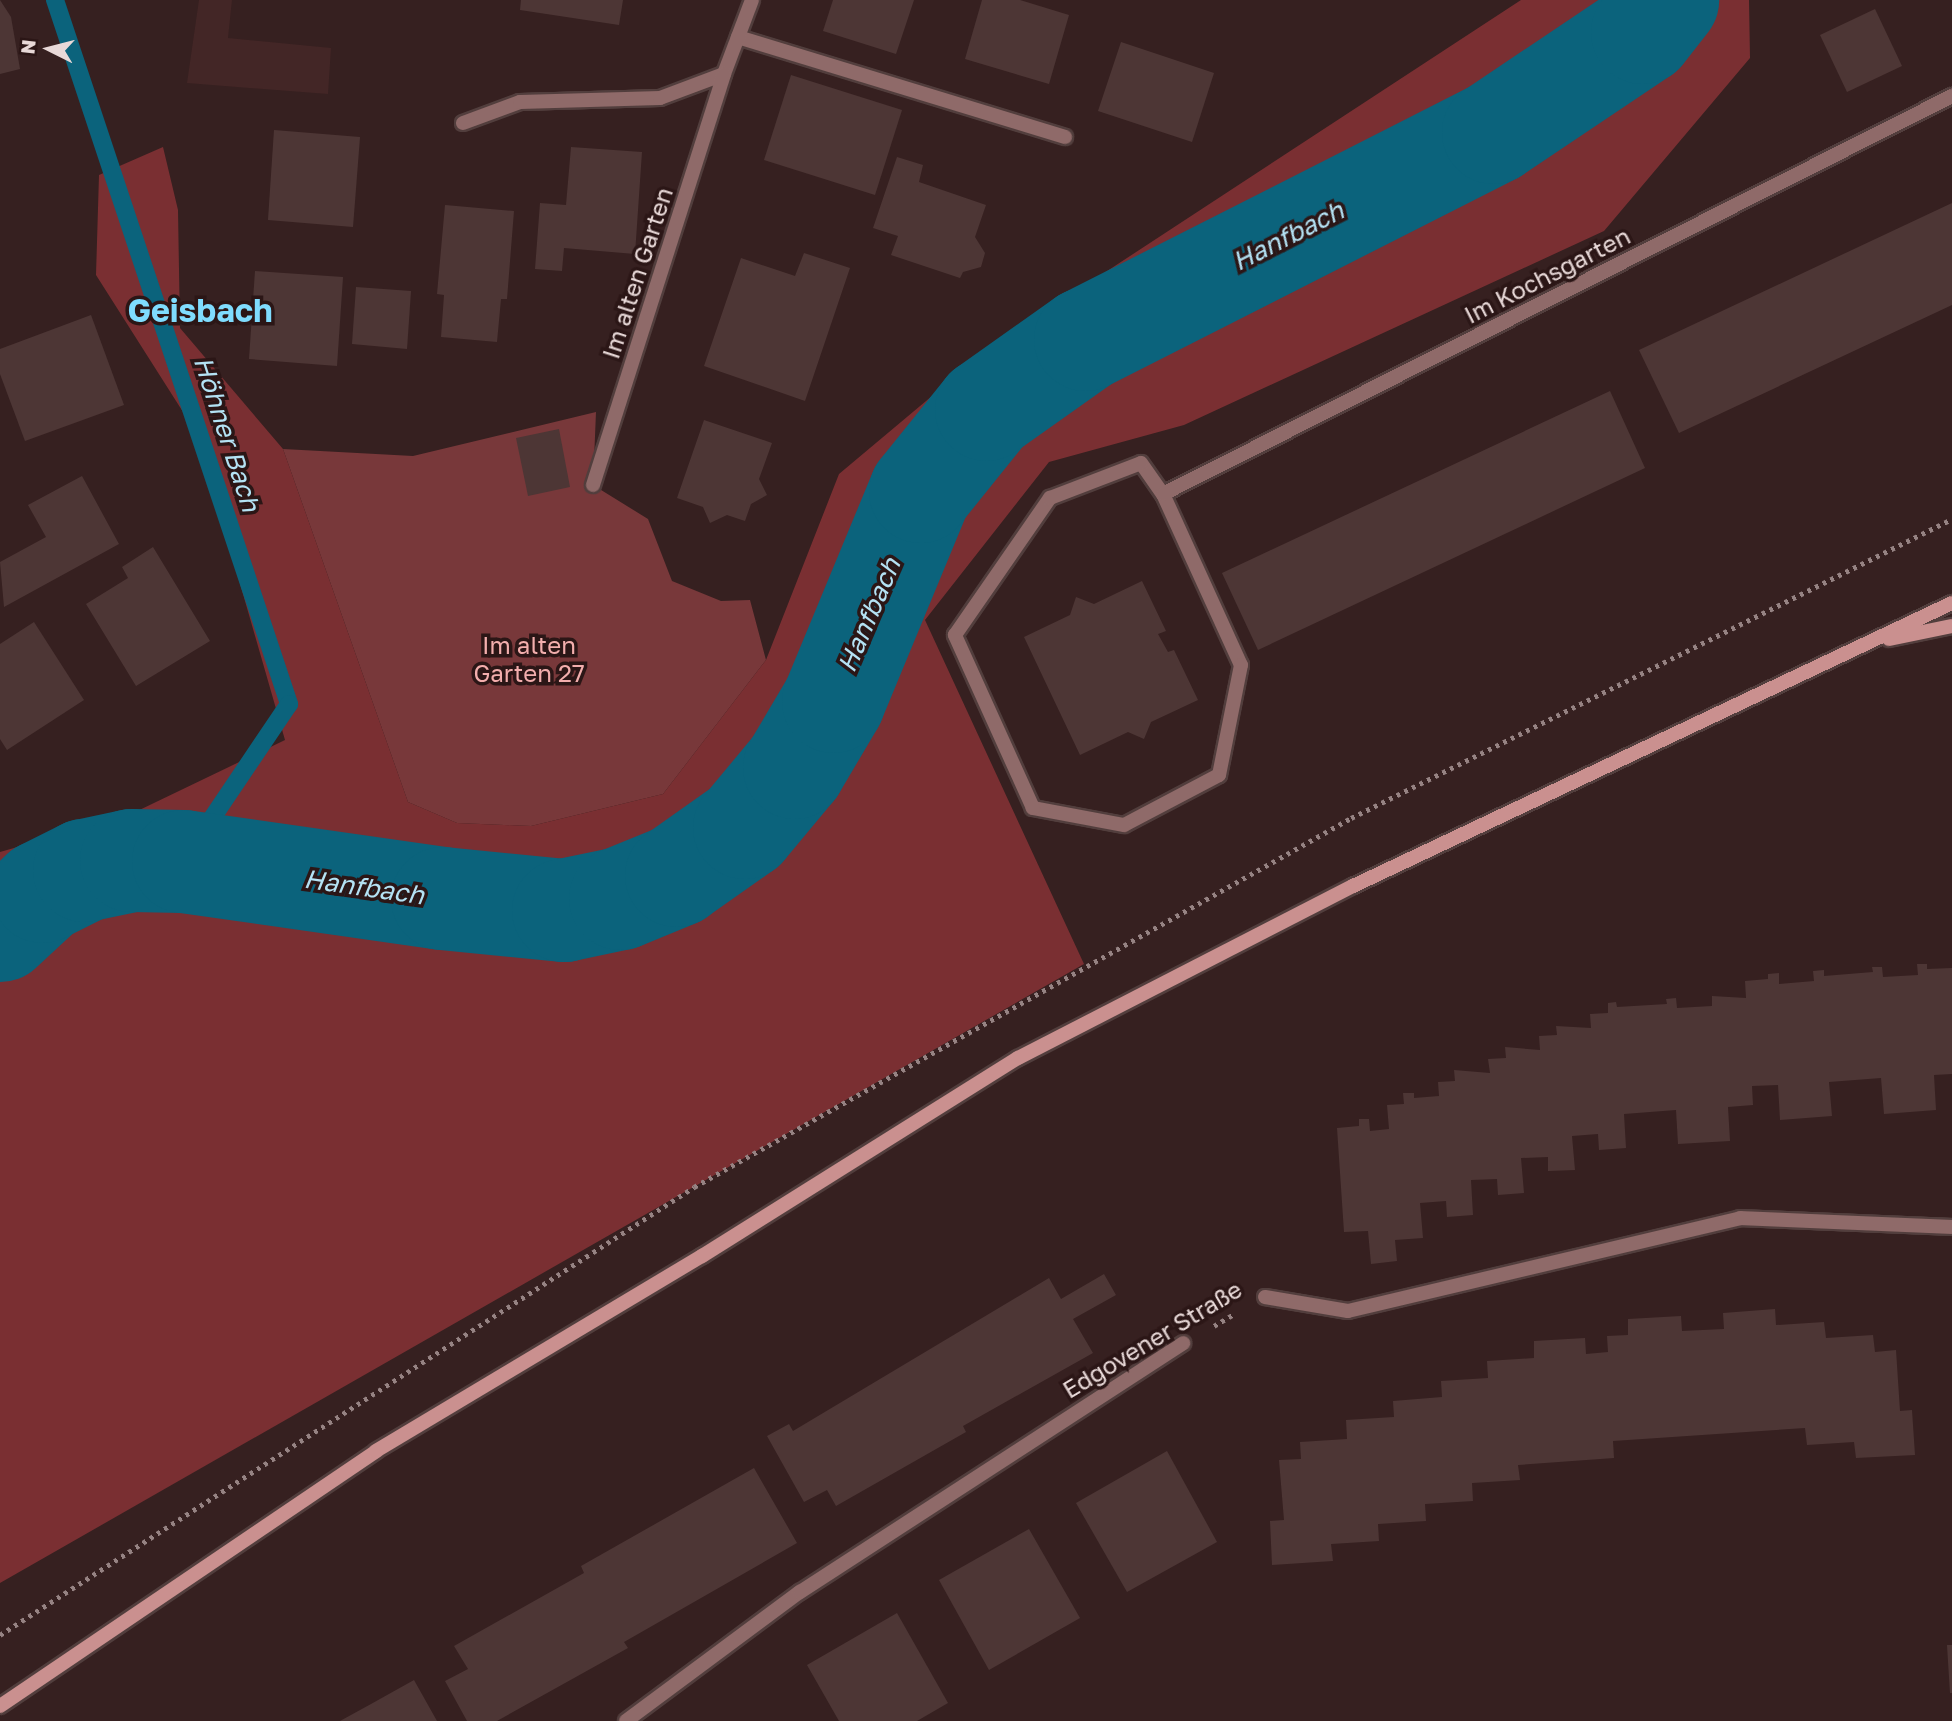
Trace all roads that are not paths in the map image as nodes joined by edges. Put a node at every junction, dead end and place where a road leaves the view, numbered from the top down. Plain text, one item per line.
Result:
1 (752, 0) edge
2 (738, 37) junction
3 (724, 74) junction
4 (1952, 96) edge
5 (463, 123) dead end
6 (1065, 137) dead end
7 (593, 485) dead end
8 (1163, 494) junction
9 (1952, 603) edge
10 (1952, 626) edge
11 (1867, 644) junction
12 (1952, 1227) edge
13 (1265, 1297) road end
14 (1183, 1343) road end
15 (0, 1706) edge
16 (626, 1721) edge

1 - 2 street, Im alten Garten
2 - 3 street, Im alten Garten
2 - 6 street
3 - 5 street
3 - 7 street, Im alten Garten
4 - 8 street, Im Kochsgarten
8 - 8 street
9 - 11 main road
10 - 11 main road
11 - 15 main road
12 - 13 street, Edgovener Straße
14 - 16 street, Edgovener Straße

